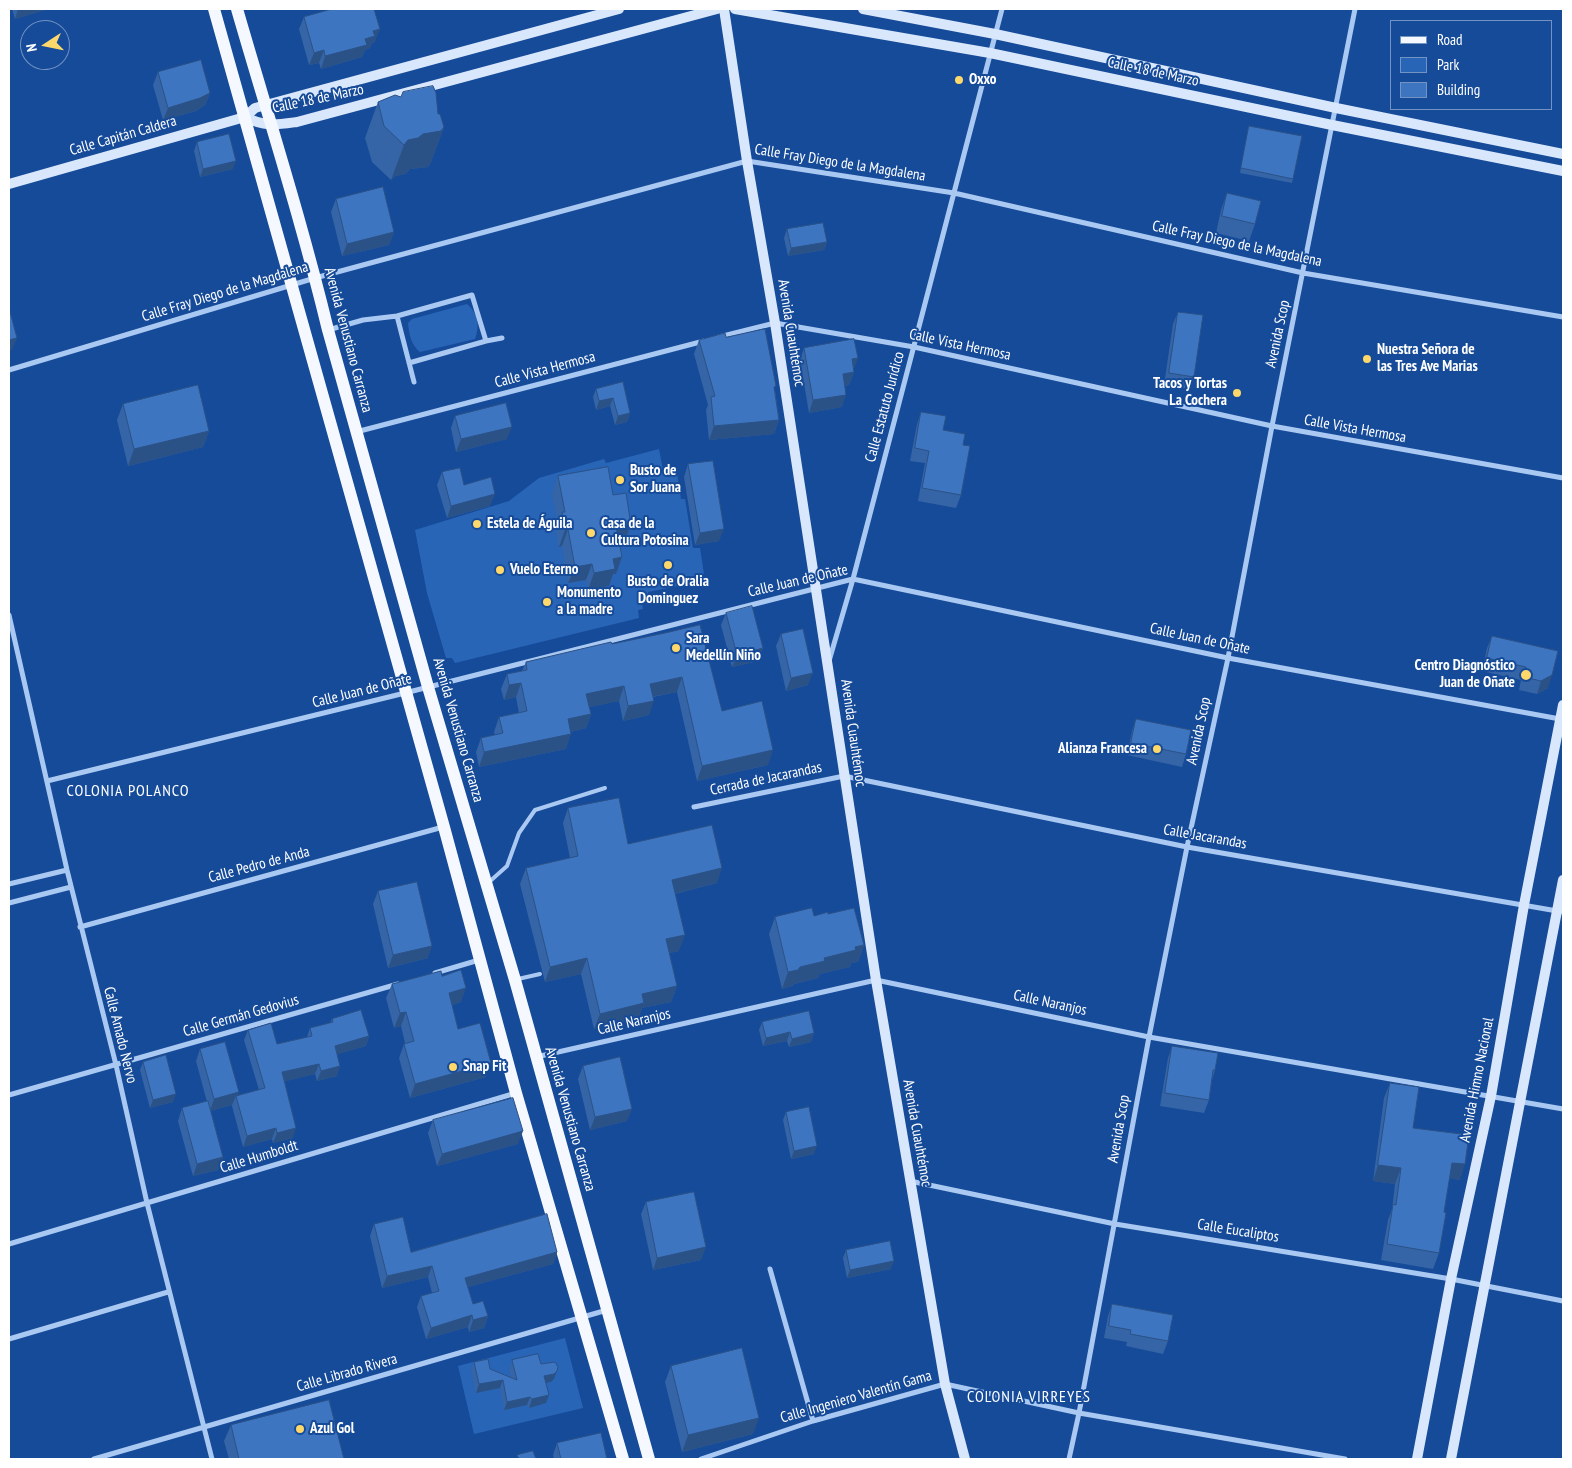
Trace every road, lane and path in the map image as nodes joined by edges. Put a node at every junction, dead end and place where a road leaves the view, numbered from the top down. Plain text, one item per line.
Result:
1 (214, 9) edge
2 (237, 9) edge
3 (619, 9) edge
4 (717, 9) edge
5 (724, 9) edge
6 (735, 9) edge
7 (864, 9) edge
8 (1002, 9) edge
9 (1355, 9) edge
10 (995, 34) junction
11 (990, 53) junction
12 (266, 105) junction
13 (1336, 108) junction
14 (245, 117) junction
15 (1332, 125) junction
16 (273, 126) junction
17 (1563, 154) edge
18 (747, 161) junction
19 (1563, 172) edge
20 (9, 184) edge
21 (954, 193) junction
22 (1303, 273) junction
23 (316, 278) junction
24 (293, 286) junction
25 (397, 316) junction
26 (1563, 317) edge
27 (775, 323) junction
28 (328, 330) junction
29 (502, 338) dead end
30 (718, 338) edge
31 (708, 340) edge
32 (486, 341) junction
33 (914, 347) junction
34 (409, 363) junction
35 (9, 370) edge
36 (414, 382) dead end
37 (1272, 426) junction
38 (356, 432) junction
39 (1563, 478) edge
40 (853, 579) junction
41 (815, 589) junction
42 (9, 615) edge
43 (1228, 658) junction
44 (828, 666) junction
45 (428, 687) junction
46 (406, 693) junction
47 (1563, 705) edge
48 (1562, 720) edge
49 (844, 776) junction
50 (47, 781) junction
51 (605, 788) dead end
52 (694, 807) dead end
53 (444, 827) junction
54 (1187, 847) junction
55 (67, 870) junction
56 (1563, 880) edge
57 (9, 884) edge
58 (487, 885) junction
59 (71, 887) junction
60 (9, 902) edge
61 (1524, 905) junction
62 (1560, 911) edge
63 (80, 927) junction
64 (479, 960) junction
65 (431, 974) edge
66 (540, 974) dead end
67 (515, 980) junction
68 (876, 980) junction
69 (403, 982) edge
70 (1149, 1037) junction
71 (536, 1058) junction
72 (116, 1065) junction
73 (516, 1093) junction
74 (9, 1095) edge
75 (1491, 1096) junction
76 (1521, 1101) junction
77 (1563, 1109) edge
78 (910, 1181) junction
79 (147, 1203) junction
80 (1115, 1224) junction
81 (9, 1244) edge
82 (770, 1269) dead end
83 (1451, 1279) junction
84 (1485, 1285) junction
85 (168, 1292) junction
86 (1563, 1301) edge
87 (607, 1310) junction
88 (582, 1317) junction
89 (9, 1339) edge
90 (945, 1384) junction
91 (1080, 1413) junction
92 (813, 1421) junction
93 (205, 1428) junction
94 (94, 1459) edge
95 (212, 1459) edge
96 (623, 1459) edge
97 (649, 1459) edge
98 (701, 1459) edge
99 (965, 1459) edge
100 (1069, 1459) edge
101 (1345, 1459) edge
102 (1416, 1459) edge
103 (1451, 1459) edge

1 - 14 main road
2 - 12 main road, Avenida Venustiano Carranza
3 - 12 street, Calle 18 de Marzo
4 - 16 street, Calle 18 de Marzo
5 - 18 street, Avenida Cuauhtémoc
6 - 11 street, Calle 18 de Marzo
7 - 10 street, Calle 18 de Marzo
8 - 10 street, Calle Estatuto Jurídico
9 - 13 street, Avenida Scop
10 - 11 street, Calle Estatuto Jurídico
10 - 13 street, Calle 18 de Marzo
11 - 15 street, Calle 18 de Marzo
11 - 21 street, Calle Estatuto Jurídico
12 - 14 street, Calle 18 de Marzo
12 - 16 main road, Avenida Venustiano Carranza
13 - 15 street, Avenida Scop
13 - 17 street, Calle 18 de Marzo
14 - 16 street, Calle 18 de Marzo
14 - 20 street, Calle Capitán Caldera
14 - 24 main road
15 - 19 street, Calle 18 de Marzo
15 - 22 street, Avenida Scop
16 - 23 main road, Avenida Venustiano Carranza
18 - 21 street, Calle Fray Diego de la Magdalena
18 - 23 street, Calle Fray Diego de la Magdalena
18 - 27 street, Avenida Cuauhtémoc
21 - 22 street, Calle Fray Diego de la Magdalena
21 - 33 street, Calle Estatuto Jurídico
22 - 26 street, Calle Fray Diego de la Magdalena
22 - 37 street, Avenida Scop
23 - 24 street, Calle Fray Diego de la Magdalena
23 - 28 main road, Avenida Venustiano Carranza
24 - 35 street, Calle Fray Diego de la Magdalena
24 - 46 main road
25 - 28 street
25 - 32 street
25 - 34 street
27 - 30 street, Calle Vista Hermosa
27 - 33 street, Calle Vista Hermosa
27 - 41 street, Avenida Cuauhtémoc
28 - 38 main road, Avenida Venustiano Carranza
29 - 32 street
31 - 38 street, Calle Vista Hermosa
32 - 34 street
33 - 37 street, Calle Vista Hermosa
33 - 40 street, Calle Estatuto Jurídico
34 - 36 street
37 - 39 street, Calle Vista Hermosa
37 - 43 street, Avenida Scop
38 - 45 main road, Avenida Venustiano Carranza
40 - 41 street, Calle Juan de Oñate
40 - 43 street, Calle Juan de Oñate
40 - 44 street, Calle Estatuto Jurídico
41 - 44 street, Avenida Cuauhtémoc
41 - 45 street, Calle Juan de Oñate
42 - 50 street, Calle Amado Nervo
43 - 48 street, Calle Juan de Oñate
43 - 54 street, Avenida Scop
44 - 49 street, Avenida Cuauhtémoc
45 - 46 street, Calle Juan de Oñate
45 - 58 main road, Avenida Venustiano Carranza
46 - 50 street, Calle Juan de Oñate
46 - 53 main road
47 - 48 street, Avenida Himno Nacional
48 - 61 street, Avenida Himno Nacional
49 - 52 street, Cerrada de Jacarandas
49 - 54 street, Calle Jacarandas
49 - 68 street, Avenida Cuauhtémoc
50 - 55 street, Calle Amado Nervo
51 - 58 lane
53 - 63 street, Calle Pedro de Anda
53 - 64 main road
54 - 61 street, Calle Jacarandas
54 - 70 street, Avenida Scop
55 - 57 street
55 - 59 street, Calle Amado Nervo
56 - 62 street
58 - 67 main road, Avenida Venustiano Carranza
59 - 60 street
59 - 63 street, Calle Amado Nervo
61 - 62 street, Calle Jacarandas
61 - 75 street, Avenida Himno Nacional
62 - 76 street
63 - 72 street, Calle Amado Nervo
64 - 65 street
64 - 73 main road
66 - 67 lane
67 - 71 main road, Avenida Venustiano Carranza
68 - 70 street, Calle Naranjos
68 - 71 street, Calle Naranjos
68 - 78 street, Avenida Cuauhtémoc
69 - 72 street, Calle Germán Gedovius
70 - 75 street, Calle Naranjos
70 - 80 street, Avenida Scop
71 - 87 main road, Avenida Venustiano Carranza
72 - 74 street, Calle Germán Gedovius
72 - 79 street, Calle Amado Nervo
73 - 79 street, Calle Humboldt
73 - 88 main road
75 - 76 street, Calle Naranjos
75 - 83 street, Avenida Himno Nacional
76 - 77 street, Calle Naranjos
76 - 84 street
78 - 80 street, Calle Eucaliptos
78 - 90 street, Avenida Cuauhtémoc
79 - 81 street, Calle Humboldt
79 - 85 street, Calle Amado Nervo
80 - 83 street, Calle Eucaliptos
80 - 91 street, Avenida Scop
82 - 92 street
83 - 84 street, Calle Eucaliptos
83 - 102 street, Avenida Himno Nacional
84 - 86 street, Calle Eucaliptos
84 - 103 street
85 - 89 street
85 - 93 street, Calle Amado Nervo
87 - 88 street, Calle Librado Rivera
87 - 97 main road, Avenida Venustiano Carranza
88 - 93 street, Calle Librado Rivera
88 - 96 main road
90 - 91 street, Calle Ingeniero Valentín Gama
90 - 92 street, Calle Ingeniero Valentín Gama
90 - 99 street, Avenida Cuauhtémoc
91 - 100 street, Avenida Scop
91 - 101 street, Calle Ingeniero Valentín Gama
92 - 98 street, Calle Ingeniero Valentín Gama
93 - 94 street, Calle Librado Rivera
93 - 95 street, Calle Amado Nervo

